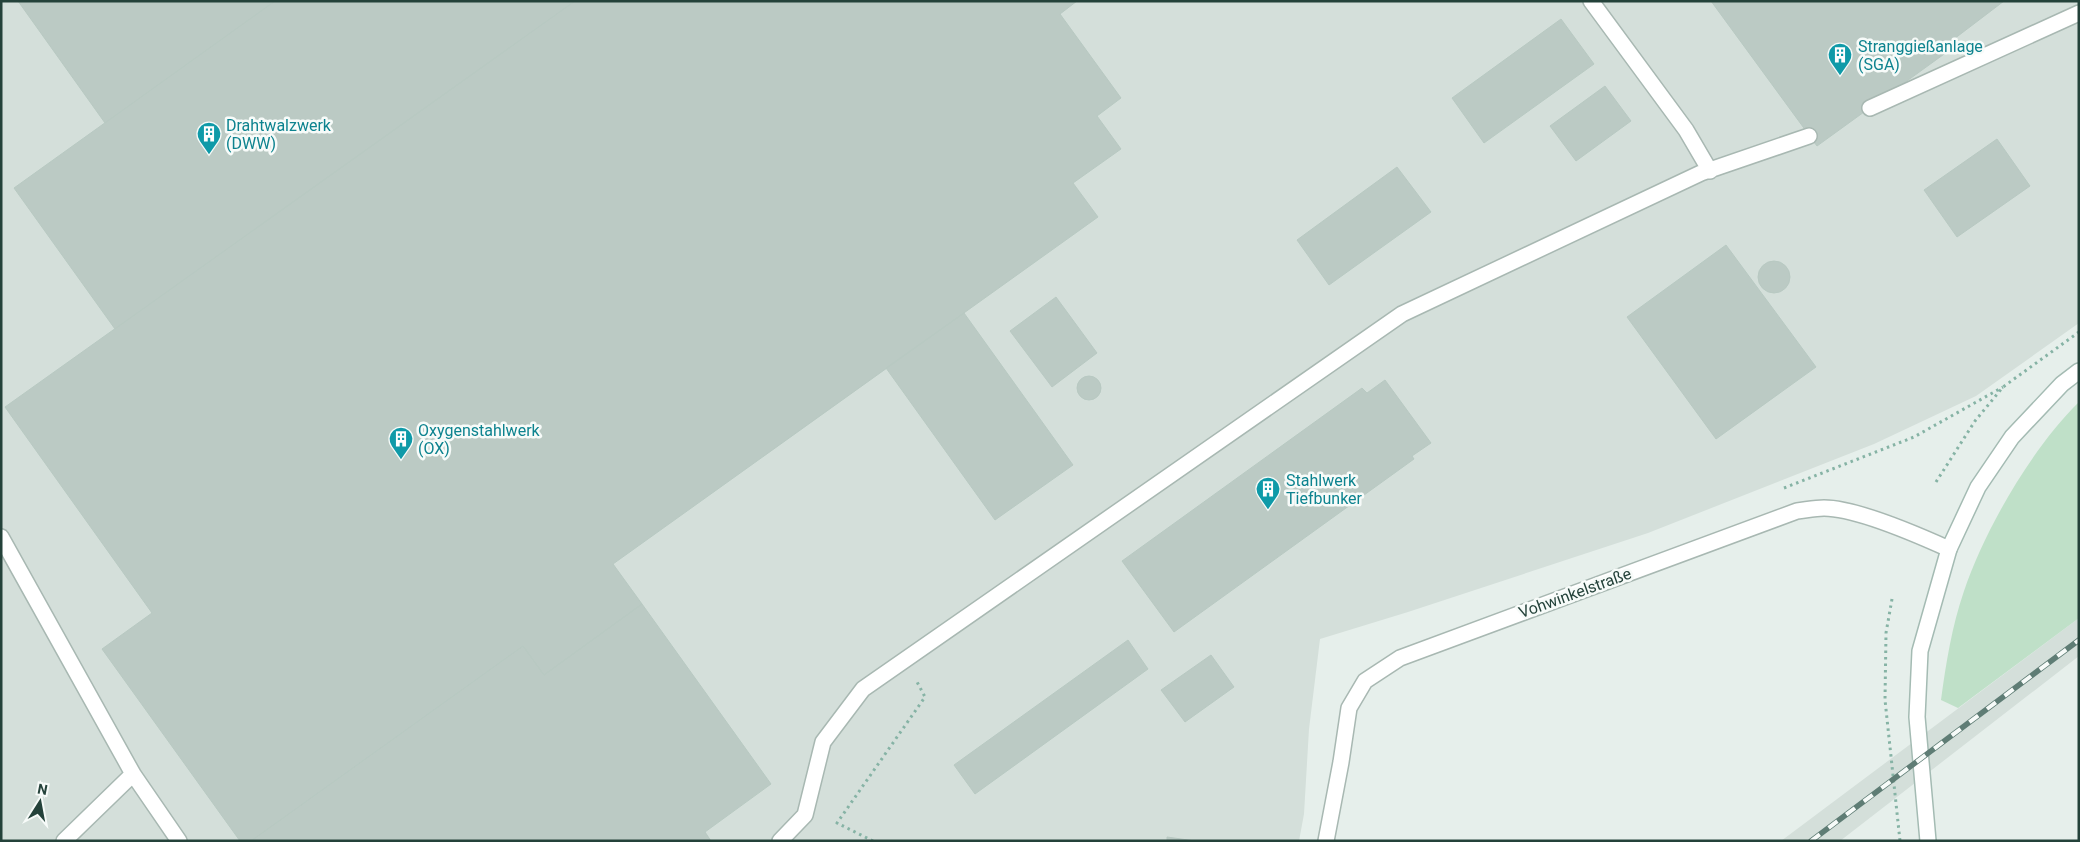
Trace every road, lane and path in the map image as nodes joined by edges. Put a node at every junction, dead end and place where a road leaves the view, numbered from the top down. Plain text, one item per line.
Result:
1 (1591, 1) edge
2 (2079, 13) edge
3 (1870, 108) dead end
4 (1809, 136) dead end
5 (1710, 171) junction
6 (2079, 332) edge
7 (2079, 371) edge
8 (2003, 387) junction
9 (1936, 482) dead end
10 (1780, 490) dead end
11 (1, 537) edge
12 (1949, 549) junction
13 (1892, 599) dead end
14 (906, 659) junction
15 (133, 774) junction
16 (64, 841) edge
17 (180, 841) edge
18 (780, 841) edge
19 (873, 841) edge
20 (1326, 841) edge
21 (1900, 841) edge
22 (1928, 841) edge

1 - 5 street
2 - 3 street
4 - 5 street
5 - 14 street
6 - 8 path
7 - 12 street
8 - 9 path
8 - 10 path
11 - 15 street
12 - 20 street, Vohwinkelstraße
12 - 22 street
13 - 21 path
14 - 18 street
14 - 19 path
15 - 16 street
15 - 17 street

